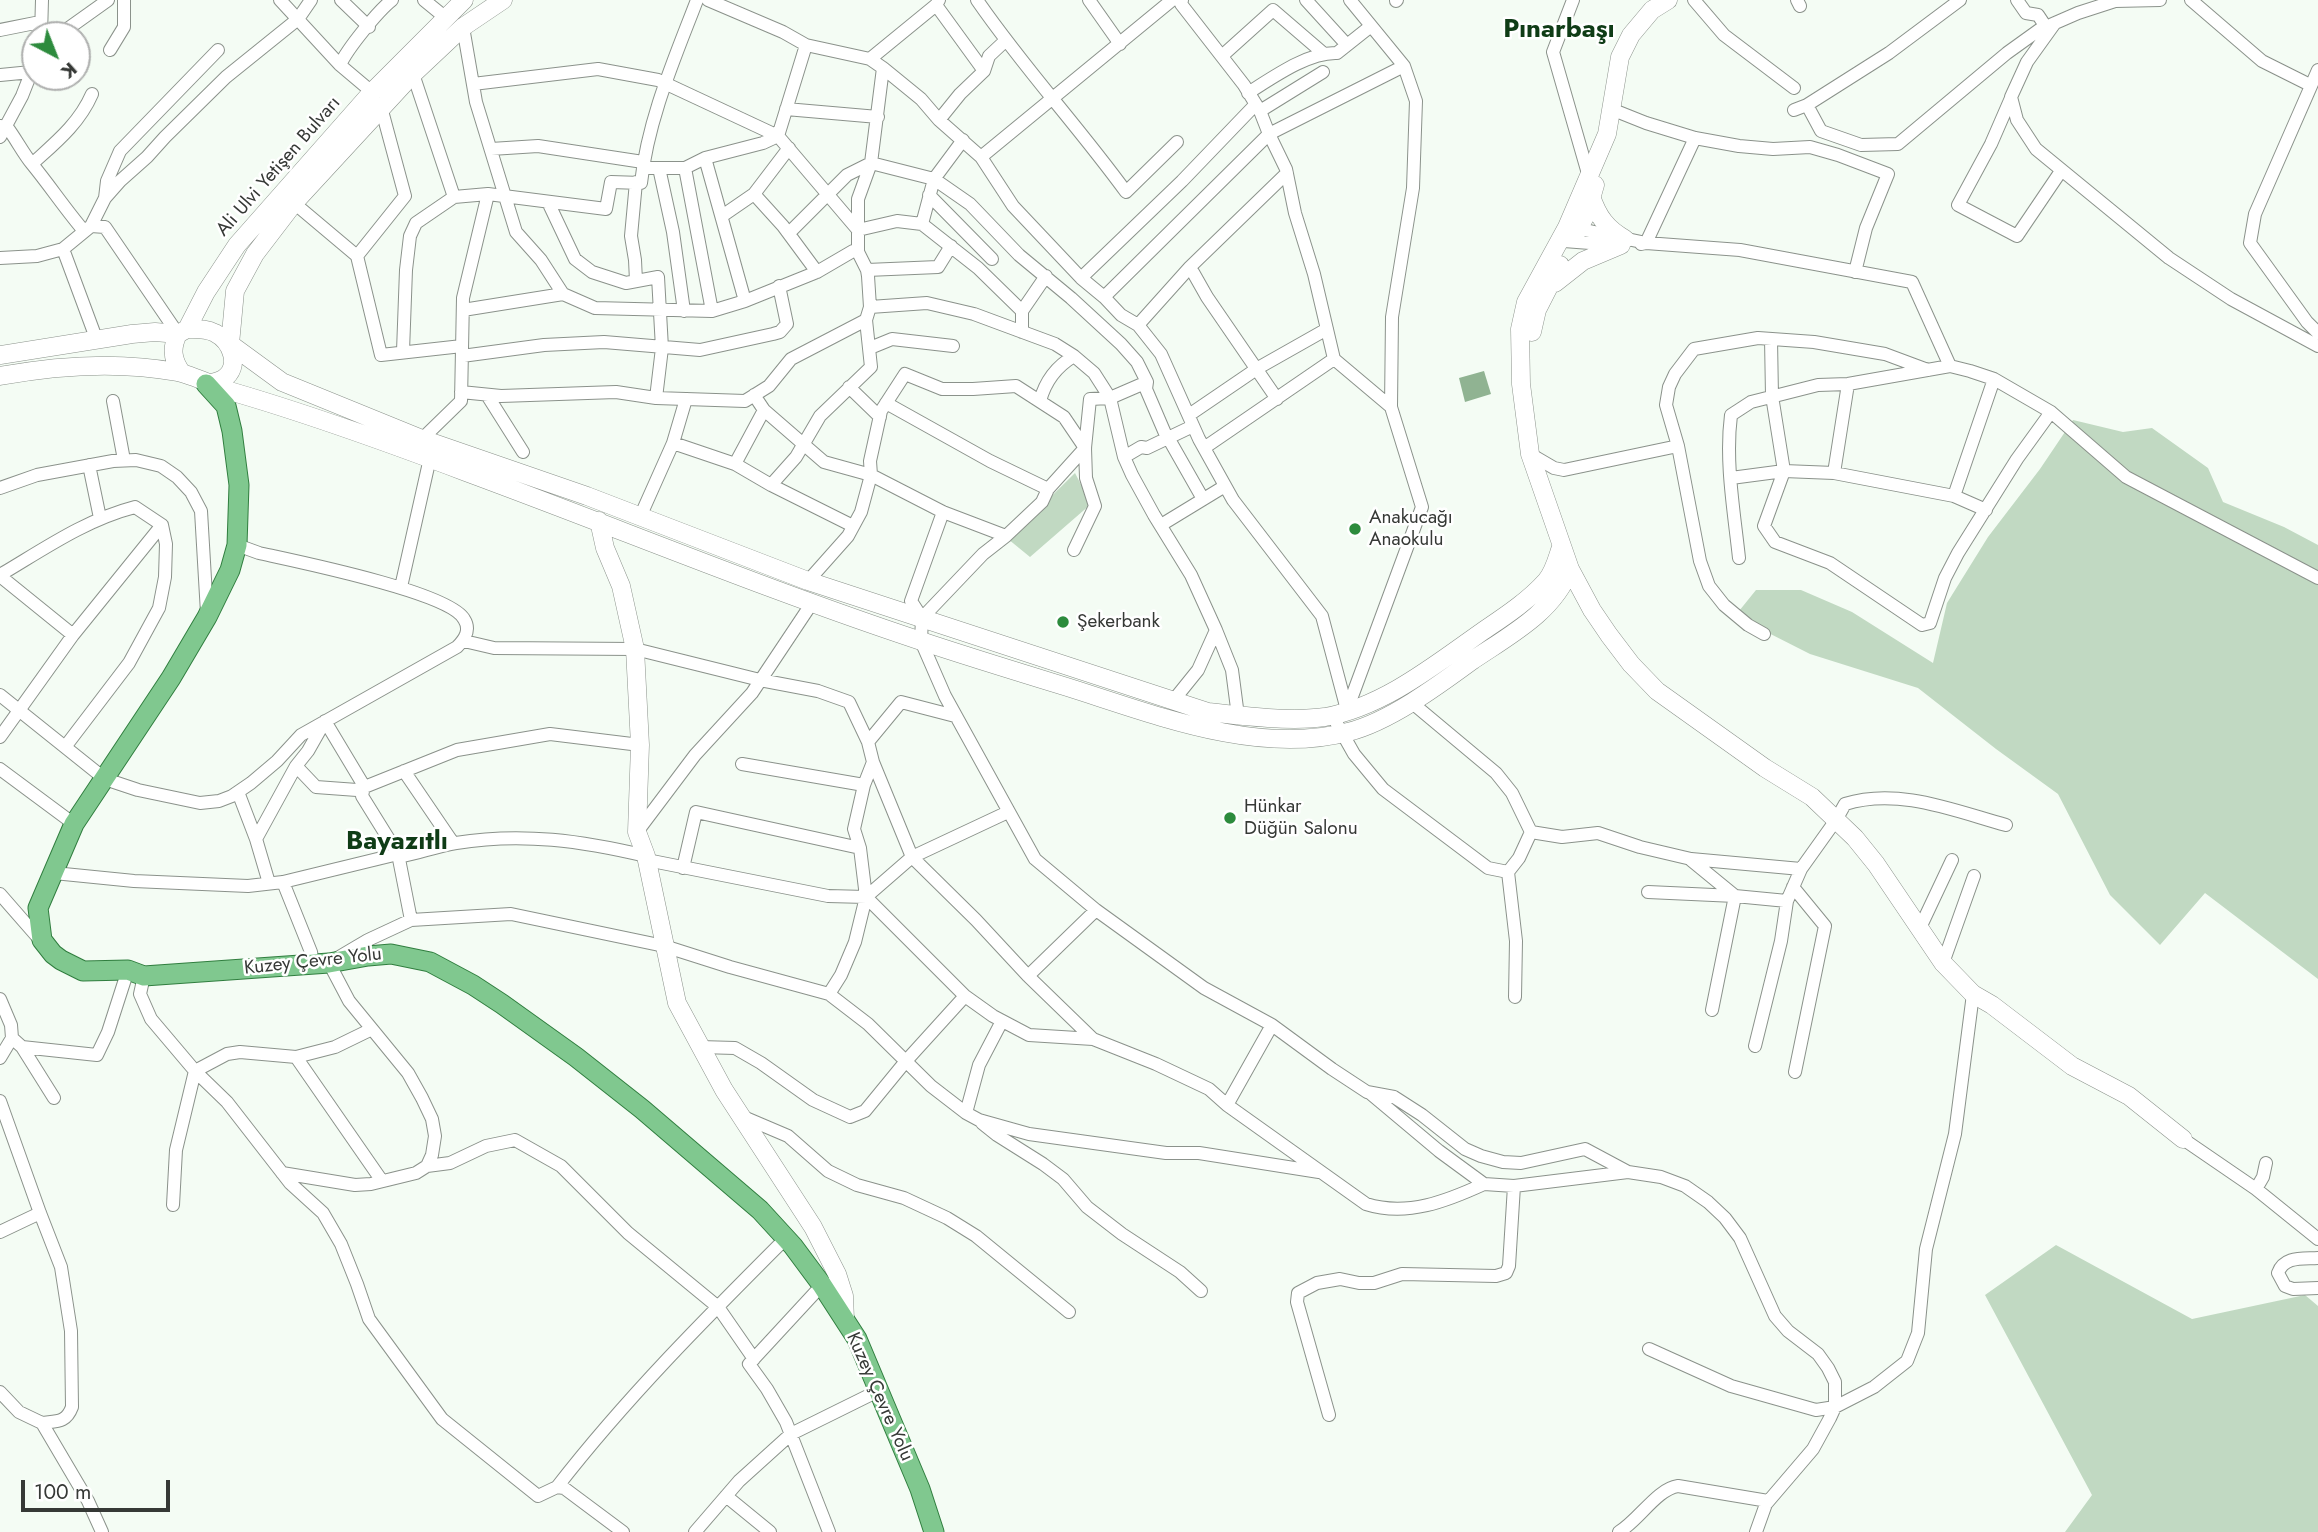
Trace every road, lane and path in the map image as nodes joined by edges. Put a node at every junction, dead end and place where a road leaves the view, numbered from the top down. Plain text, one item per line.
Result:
1 (42, 0) edge
2 (85, 0) edge
3 (108, 0) edge
4 (124, 0) edge
5 (281, 0) edge
6 (311, 0) edge
7 (341, 0) edge
8 (392, 0) edge
9 (424, 0) edge
10 (464, 0) edge
11 (503, 0) edge
12 (697, 0) edge
13 (708, 0) edge
14 (977, 0) edge
15 (1088, 0) edge
16 (1172, 0) edge
17 (1182, 0) edge
18 (1306, 0) edge
19 (1350, 0) edge
20 (1573, 0) edge
21 (1668, 0) edge
22 (1694, 0) edge
23 (1960, 0) edge
24 (2017, 0) edge
25 (2160, 0) edge
26 (2191, 0) edge
27 (938, 3) edge
28 (446, 18) junction
29 (79, 19) junction
30 (298, 19) junction
31 (40, 21) edge
32 (76, 21) edge
33 (2050, 25) junction
34 (1371, 26) junction
35 (369, 27) junction
36 (463, 27) junction
37 (21, 29) edge
38 (0, 30) edge
39 (1005, 41) junction
40 (1121, 44) junction
41 (806, 45) junction
42 (1347, 45) junction
43 (110, 50) dead end
44 (218, 50) dead end
45 (1323, 53) junction
46 (1223, 55) junction
47 (870, 59) junction
48 (340, 65) junction
49 (1404, 66) junction
50 (883, 68) junction
51 (2318, 70) edge
52 (21, 71) edge
53 (984, 71) junction
54 (1323, 72) dead end
55 (413, 74) junction
56 (0, 75) edge
57 (473, 84) junction
58 (664, 84) junction
59 (2310, 85) junction
60 (1794, 88) dead end
61 (24, 91) edge
62 (1248, 93) junction
63 (92, 94) dead end
64 (1053, 97) junction
65 (2011, 97) junction
66 (377, 99) junction
67 (1807, 105) junction
68 (1258, 107) junction
69 (786, 109) junction
70 (1611, 110) junction
71 (1794, 110) dead end
72 (878, 117) junction
73 (939, 120) junction
74 (2, 130) edge
75 (1269, 134) junction
76 (1607, 134) junction
77 (778, 136) junction
78 (1695, 138) junction
79 (963, 140) junction
80 (1177, 142) dead end
81 (789, 148) junction
82 (491, 149) junction
83 (981, 157) junction
84 (705, 158) junction
85 (871, 163) junction
86 (32, 164) junction
87 (643, 165) junction
88 (659, 168) junction
89 (685, 168) junction
90 (2061, 171) junction
91 (1287, 173) junction
92 (1589, 177) junction
93 (934, 179) junction
94 (636, 182) junction
95 (488, 194) junction
96 (754, 194) junction
97 (828, 194) junction
98 (929, 195) junction
99 (1591, 196) junction
100 (454, 197) junction
101 (504, 197) junction
102 (105, 198) junction
103 (294, 202) junction
104 (548, 202) junction
105 (722, 216) junction
106 (922, 224) junction
107 (88, 229) junction
108 (858, 230) junction
109 (789, 233) junction
110 (1569, 235) junction
111 (1623, 242) junction
112 (1646, 243) junction
113 (951, 246) junction
114 (63, 249) junction
115 (858, 253) junction
116 (357, 256) junction
117 (0, 258) edge
118 (992, 259) dead end
119 (1190, 267) junction
120 (867, 270) junction
121 (817, 272) junction
122 (1856, 272) junction
123 (1046, 276) junction
124 (1081, 278) junction
125 (636, 281) junction
126 (779, 286) junction
127 (1547, 290) junction
128 (563, 294) junction
129 (1104, 297) junction
130 (745, 301) junction
131 (661, 309) junction
132 (463, 310) junction
133 (684, 311) junction
134 (712, 311) junction
135 (1022, 311) junction
136 (868, 314) junction
137 (1138, 325) junction
138 (1327, 329) junction
139 (183, 331) junction
140 (1022, 332) junction
141 (2318, 333) edge
142 (96, 338) junction
143 (1771, 339) junction
144 (230, 344) junction
145 (2318, 345) edge
146 (953, 346) dead end
147 (662, 348) junction
148 (870, 348) junction
149 (403, 351) junction
150 (462, 351) junction
151 (0, 355) edge
152 (1074, 356) junction
153 (1334, 359) junction
154 (1950, 366) junction
155 (1258, 368) junction
156 (1931, 371) junction
157 (181, 373) junction
158 (0, 376) edge
159 (1994, 379) junction
160 (1147, 382) junction
161 (1848, 383) junction
162 (206, 384) junction
163 (1521, 384) junction
164 (849, 387) junction
165 (461, 392) junction
166 (487, 395) junction
167 (754, 395) junction
168 (1772, 396) junction
169 (656, 398) junction
170 (1110, 398) junction
171 (686, 399) junction
172 (1277, 399) junction
173 (113, 401) dead end
174 (1040, 401) junction
175 (886, 403) junction
176 (1391, 407) junction
177 (765, 410) junction
178 (2051, 412) junction
179 (880, 417) junction
180 (1191, 421) junction
181 (1167, 438) junction
182 (422, 439) junction
183 (673, 443) junction
184 (804, 445) junction
185 (1678, 446) junction
186 (1085, 448) junction
187 (1204, 449) junction
188 (523, 452) dead end
189 (1530, 454) junction
190 (1124, 457) junction
191 (430, 458) junction
192 (124, 460) junction
193 (735, 464) junction
194 (89, 465) junction
195 (1784, 471) junction
196 (1834, 473) junction
197 (871, 475) junction
198 (1731, 478) junction
199 (771, 485) junction
200 (1226, 486) junction
201 (0, 488) edge
202 (1048, 489) junction
203 (1954, 496) junction
204 (1203, 499) junction
205 (1986, 510) junction
206 (943, 512) junction
207 (640, 517) junction
208 (100, 518) junction
209 (599, 521) junction
210 (162, 525) junction
211 (1161, 525) junction
212 (853, 526) junction
213 (1006, 536) junction
214 (237, 545) junction
215 (1561, 547) junction
216 (1074, 550) dead end
217 (1740, 558) dead end
218 (1570, 569) junction
219 (0, 576) edge
220 (2318, 578) edge
221 (808, 581) junction
222 (401, 587) junction
223 (812, 603) junction
224 (207, 617) junction
225 (922, 618) junction
226 (1216, 630) junction
227 (1764, 634) dead end
228 (72, 635) junction
229 (464, 641) junction
230 (921, 641) junction
231 (635, 649) junction
232 (760, 680) junction
233 (0, 695) edge
234 (1173, 701) junction
235 (1411, 702) junction
236 (18, 710) junction
237 (1340, 713) junction
238 (955, 716) junction
239 (1238, 716) junction
240 (325, 721) junction
241 (1342, 733) junction
242 (0, 737) edge
243 (868, 742) junction
244 (640, 746) junction
245 (65, 747) junction
246 (873, 762) junction
247 (742, 764) dead end
248 (296, 766) junction
249 (0, 769) edge
250 (404, 771) junction
251 (105, 779) junction
252 (864, 785) junction
253 (364, 786) junction
254 (238, 792) junction
255 (1008, 812) junction
256 (1836, 820) junction
257 (74, 824) junction
258 (2006, 825) dead end
259 (637, 832) junction
260 (1531, 832) junction
261 (256, 839) junction
262 (453, 843) junction
263 (860, 848) junction
264 (398, 854) junction
265 (912, 857) junction
266 (647, 858) junction
267 (1691, 859) junction
268 (1952, 860) dead end
269 (683, 868) junction
270 (1801, 869) junction
271 (1508, 872) junction
272 (54, 873) junction
273 (1974, 876) dead end
274 (276, 882) junction
275 (1793, 887) junction
276 (1648, 892) dead end
277 (0, 894) edge
278 (1735, 896) junction
279 (866, 897) junction
280 (1787, 901) junction
281 (1096, 910) junction
282 (411, 920) junction
283 (1919, 930) junction
284 (664, 946) junction
285 (47, 947) junction
286 (1943, 963) junction
287 (321, 964) junction
288 (136, 973) junction
289 (1028, 976) junction
290 (1973, 994) junction
291 (829, 995) junction
292 (965, 996) junction
293 (1515, 997) dead end
294 (0, 999) edge
295 (1712, 1010) dead end
296 (4, 1020) edge
297 (1002, 1021) junction
298 (1272, 1026) junction
299 (372, 1029) junction
300 (1093, 1039) junction
301 (17, 1042) junction
302 (1755, 1046) dead end
303 (700, 1047) junction
304 (296, 1057) junction
305 (0, 1058) edge
306 (906, 1062) junction
307 (195, 1071) junction
308 (1795, 1072) dead end
309 (1367, 1092) junction
310 (54, 1098) dead end
311 (0, 1101) edge
312 (1227, 1105) junction
313 (966, 1113) junction
314 (741, 1116) junction
315 (979, 1120) junction
316 (2183, 1139) joint
317 (2266, 1163) dead end
318 (427, 1166) junction
319 (1319, 1172) junction
320 (1628, 1172) junction
321 (282, 1173) junction
322 (382, 1181) junction
323 (1485, 1184) junction
324 (1514, 1186) junction
325 (2256, 1189) junction
326 (173, 1205) dead end
327 (40, 1213) junction
328 (0, 1232) edge
329 (786, 1238) junction
330 (2318, 1239) edge
331 (2318, 1258) edge
332 (822, 1285) junction
333 (2318, 1287) edge
334 (1201, 1291) dead end
335 (718, 1307) junction
336 (1069, 1312) dead end
337 (845, 1320) junction
338 (1649, 1349) dead end
339 (754, 1359) junction
340 (880, 1390) junction
341 (0, 1392) edge
342 (1835, 1407) junction
343 (1329, 1415) dead end
344 (42, 1423) junction
345 (791, 1434) junction
346 (557, 1487) junction
347 (726, 1496) junction
348 (1768, 1501) junction
349 (102, 1532) edge
350 (622, 1532) edge
351 (695, 1532) edge
352 (770, 1532) edge
353 (829, 1532) edge
354 (934, 1532) edge
355 (1619, 1532) edge
356 (1756, 1532) edge

1 - 31 street
2 - 29 street
3 - 29 street
4 - 43 street
5 - 30 street
6 - 30 street
7 - 35 street
8 - 35 street
9 - 28 street
10 - 28 main road, Ali Ulvi Yetişen Bulvarı
11 - 36 main road
12 - 58 street
13 - 41 street
14 - 39 street
15 - 40 street
16 - 40 street
17 - 46 street
18 - 42 street
19 - 34 street
20 - 92 street
21 - 70 main road
22 - 60 street
23 - 67 street
24 - 33 street
25 - 33 street
26 - 59 street
27 - 47 street
27 - 53 street
28 - 66 main road, Ali Ulvi Yetişen Bulvarı
29 - 32 street
30 - 48 street
30 - 102 street
33 - 65 street
33 - 67 street
34 - 42 street
34 - 49 street
35 - 48 street
36 - 55 main road
36 - 57 street
37 - 38 street
39 - 53 street
39 - 64 street
40 - 64 street
41 - 47 street
41 - 69 street
42 - 45 street
44 - 102 street
45 - 46 street
45 - 62 street
46 - 62 street
47 - 50 street
48 - 66 street
49 - 75 street
49 - 176 street
50 - 72 street
50 - 73 street
51 - 59 street
52 - 56 street
53 - 73 street
54 - 68 street
55 - 66 main road
55 - 100 street
57 - 58 street
57 - 82 street
58 - 77 street
58 - 87 street
59 - 141 street
61 - 74 street
62 - 68 street
63 - 86 street
64 - 80 street
64 - 83 street
65 - 90 street
65 - 90 street
66 - 103 main road
66 - 116 street
66 - 139 main road, Ali Ulvi Yetişen Bulvarı
67 - 71 street
68 - 75 street
68 - 124 street
69 - 72 street
69 - 77 street
70 - 76 main road
70 - 78 street
72 - 85 street
73 - 79 street
74 - 86 street
75 - 91 street
75 - 129 street
76 - 92 main road
76 - 99 main road
77 - 81 street
77 - 84 street
78 - 112 street
78 - 122 street
79 - 83 street
79 - 93 street
81 - 96 street
81 - 97 street
82 - 87 street
82 - 101 street
83 - 124 street
84 - 89 street
84 - 105 street
85 - 93 street
85 - 97 street
85 - 108 street
86 - 107 street
87 - 88 street
87 - 94 street
88 - 89 street
88 - 133 street
89 - 134 street
90 - 145 street
91 - 119 street
91 - 138 street
92 - 110 main road
93 - 98 street
93 - 123 street
94 - 104 street
94 - 125 street
95 - 100 street
95 - 101 street
95 - 132 street
96 - 105 street
96 - 109 street
97 - 108 street
97 - 109 street
98 - 106 street
98 - 118 street
99 - 110 main road
99 - 111 main road
100 - 149 street
101 - 104 street
101 - 128 street
102 - 107 street
103 - 116 street
103 - 144 main road
104 - 125 street
105 - 130 street
106 - 108 street
106 - 113 street
107 - 114 street
107 - 139 street
108 - 115 street
109 - 121 street
110 - 111 street
110 - 127 main road
110 - 163 main road
111 - 112 street
111 - 127 main road
112 - 122 street
113 - 120 street
113 - 135 street
114 - 117 street
114 - 142 street
115 - 120 street
115 - 121 street
116 - 149 street
119 - 137 street
119 - 155 street
120 - 136 street
121 - 126 street
122 - 154 street
123 - 135 street
123 - 160 street
124 - 129 street
125 - 131 street
126 - 130 street
126 - 147 street
127 - 163 main road
128 - 131 street
128 - 132 street
129 - 137 street
130 - 134 street
131 - 133 street
131 - 147 street
132 - 150 street
133 - 134 street
135 - 140 street
136 - 140 street
136 - 148 street
136 - 167 street
137 - 180 street
138 - 153 street
138 - 155 street
139 - 142 main road
139 - 144 main road
139 - 157 main road
140 - 152 street
142 - 151 main road
143 - 156 street
143 - 168 street
143 - 185 street
144 - 162 main road
144 - 182 main road
146 - 148 street
147 - 150 street
147 - 169 street
148 - 164 street
149 - 150 street
150 - 165 street
152 - 170 street
152 - 174 street
153 - 172 street
153 - 176 street
154 - 156 street
154 - 159 street
155 - 172 street
155 - 180 street
156 - 161 street
157 - 158 main road
157 - 162 main road
159 - 178 street
159 - 203 street
160 - 170 street
160 - 181 street
161 - 168 street
161 - 196 street
162 - 191 main road
162 - 214 main road
163 - 189 main road
164 - 179 street
164 - 184 street
165 - 166 street
165 - 182 street
166 - 169 street
166 - 188 street
167 - 171 street
167 - 177 street
168 - 195 street
168 - 198 street
169 - 171 street
170 - 186 street
170 - 190 street
171 - 183 street
172 - 187 street
173 - 192 street
174 - 175 street
174 - 186 street
175 - 179 street
175 - 202 street
176 - 237 street
177 - 184 street
177 - 193 street
178 - 205 street
178 - 220 street
179 - 197 street
180 - 181 street
180 - 187 street
181 - 190 street
181 - 204 street
182 - 207 main road
183 - 193 street
183 - 207 street
184 - 197 street
184 - 199 street
185 - 189 street
185 - 227 street
186 - 202 street
186 - 216 street
187 - 200 street
189 - 215 main road
190 - 211 street
191 - 209 main road
191 - 222 street
192 - 194 street
192 - 224 street
193 - 199 street
194 - 201 street
194 - 208 street
195 - 196 street
195 - 198 street
195 - 205 street
196 - 203 street
197 - 206 street
197 - 212 street
198 - 217 street
199 - 212 street
200 - 204 street
200 - 237 street
202 - 213 street
203 - 205 street
204 - 211 street
206 - 213 street
206 - 225 street
207 - 221 main road
208 - 210 street
208 - 219 street
209 - 223 main road
209 - 231 main road
210 - 228 street
210 - 245 street
211 - 226 street
212 - 221 street
213 - 225 street
214 - 222 street
214 - 224 main road
215 - 218 main road
215 - 237 main road
218 - 235 main road
218 - 256 main road
219 - 228 street
221 - 225 main road
222 - 229 street
223 - 230 main road
223 - 232 street
224 - 251 main road
225 - 230 street
225 - 234 main road
226 - 234 street
226 - 239 street
228 - 236 street
229 - 231 street
229 - 240 street
230 - 238 street
230 - 241 main road
231 - 232 street
231 - 244 main road
232 - 243 street
232 - 259 street
233 - 236 street
234 - 239 main road
235 - 241 main road
235 - 260 street
236 - 242 street
236 - 245 street
237 - 239 main road
237 - 241 street
238 - 243 street
238 - 255 street
240 - 248 street
240 - 253 street
240 - 254 street
241 - 271 street
243 - 246 street
244 - 250 street
244 - 259 main road
245 - 251 street
246 - 252 street
246 - 265 street
247 - 252 street
248 - 253 street
248 - 261 street
249 - 257 street
250 - 253 street
250 - 262 street
251 - 254 street
251 - 257 main road
252 - 263 street
253 - 264 street
254 - 261 street
255 - 265 street
255 - 281 street
256 - 258 street
256 - 270 street
256 - 283 main road
257 - 272 main road
259 - 266 main road
260 - 267 street
260 - 271 street
261 - 274 street
262 - 264 street
262 - 266 street
263 - 269 street
263 - 279 street
264 - 274 street
264 - 282 street
265 - 279 street
265 - 289 street
266 - 269 street
266 - 284 main road
267 - 270 street
267 - 278 street
268 - 283 street
269 - 279 street
270 - 275 street
271 - 293 street
272 - 274 street
272 - 285 main road
273 - 286 street
274 - 287 street
275 - 280 street
275 - 308 street
276 - 278 street
277 - 285 street
278 - 280 street
278 - 295 street
279 - 291 street
279 - 292 street
280 - 302 street
281 - 289 street
281 - 298 street
282 - 284 street
282 - 287 street
283 - 286 main road
284 - 291 street
284 - 303 main road
285 - 288 main road, Kuzey Çevre Yolu
286 - 290 main road
287 - 288 main road, Kuzey Çevre Yolu
287 - 299 street
287 - 329 main road, Kuzey Çevre Yolu
288 - 301 street
288 - 307 street
289 - 300 street
290 - 316 main road
290 - 342 street
291 - 306 street
292 - 297 street
292 - 306 street
294 - 296 street
296 - 301 street
297 - 300 street
297 - 313 street
298 - 309 street
298 - 312 street
299 - 304 street
299 - 318 street
300 - 312 street
301 - 305 street
301 - 310 street
303 - 306 street
303 - 314 main road
304 - 307 street
304 - 322 street
306 - 313 street
307 - 321 street
307 - 326 street
309 - 320 street
309 - 323 street
311 - 327 street
312 - 319 street
313 - 315 street
314 - 336 street
314 - 337 main road
315 - 319 street
315 - 334 street
316 - 325 street
317 - 325 street
318 - 322 street
318 - 335 street
319 - 323 street
320 - 324 street
320 - 342 street
321 - 322 street
321 - 346 street
323 - 324 street
324 - 343 street
325 - 330 street
327 - 328 street
327 - 344 street
329 - 332 main road, Kuzey Çevre Yolu
329 - 335 street
331 - 333 street
332 - 337 main road, Kuzey Çevre Yolu
332 - 339 street
335 - 339 street
335 - 346 street
337 - 340 main road, Kuzey Çevre Yolu
338 - 342 street
339 - 345 street
340 - 345 street
340 - 354 main road, Kuzey Çevre Yolu
341 - 344 street
342 - 348 street
344 - 349 street
345 - 347 street
345 - 353 street
346 - 350 street
347 - 351 street
347 - 352 street
348 - 355 street
348 - 356 street

